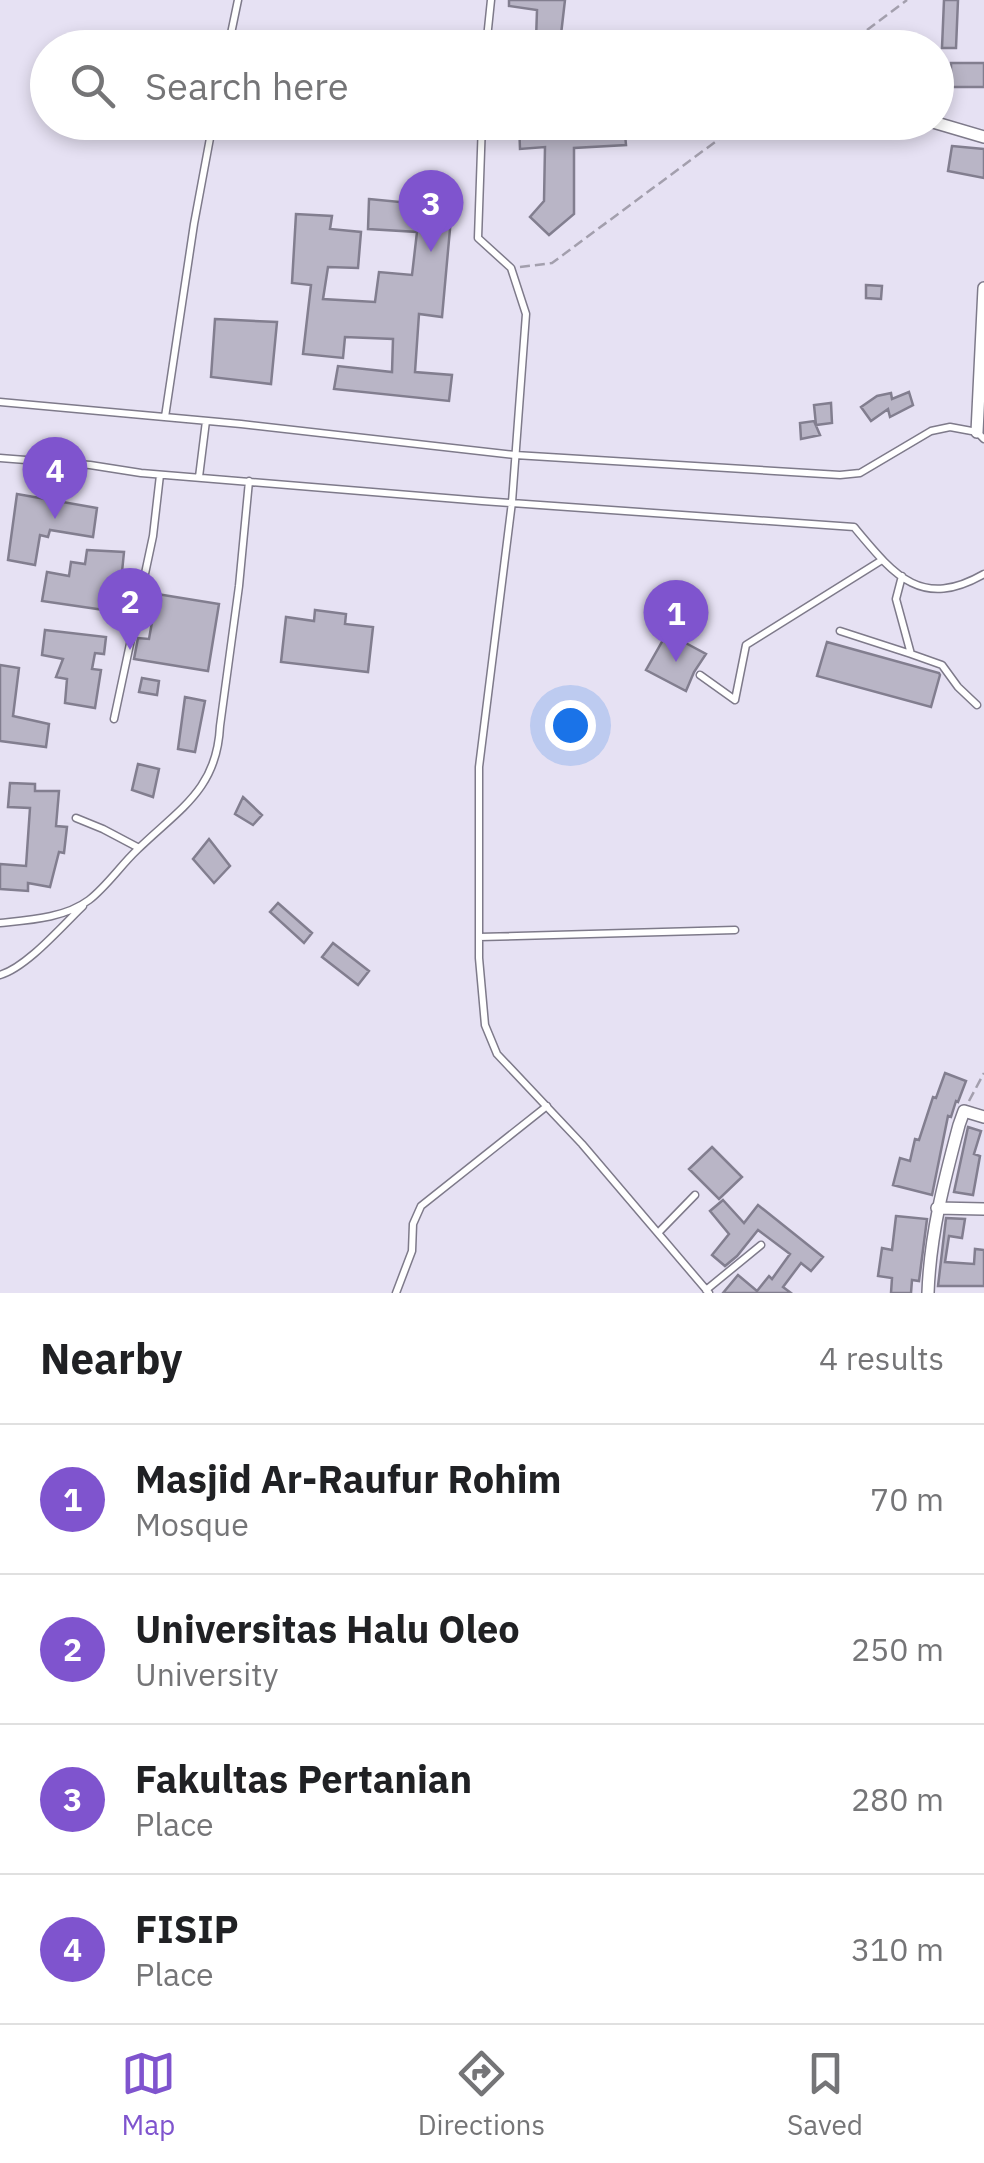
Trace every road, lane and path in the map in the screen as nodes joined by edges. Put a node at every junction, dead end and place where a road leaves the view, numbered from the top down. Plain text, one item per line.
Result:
1 (238, 0) edge
2 (491, 0) edge
3 (906, 0) edge
4 (232, 30) edge
5 (488, 30) edge
6 (867, 30) edge
7 (954, 128) edge
8 (984, 137) edge
9 (210, 140) edge
10 (481, 140) edge
11 (718, 140) edge
12 (511, 268) junction
13 (984, 288) edge
14 (0, 402) edge
15 (165, 418) junction
16 (206, 421) junction
17 (982, 437) edge
18 (516, 455) junction
19 (0, 458) edge
20 (160, 474) junction
21 (199, 477) junction
22 (249, 481) junction
23 (512, 502) junction
24 (882, 560) junction
25 (984, 574) edge
26 (902, 576) junction
27 (840, 631) dead end
28 (912, 654) junction
29 (700, 675) dead end
30 (977, 705) dead end
31 (114, 719) dead end
32 (76, 818) dead end
33 (138, 848) junction
34 (88, 900) junction
35 (0, 923) edge
36 (736, 930) dead end
37 (479, 937) junction
38 (0, 975) edge
39 (984, 1073) edge
40 (546, 1106) junction
41 (964, 1111) junction
42 (984, 1118) edge
43 (695, 1195) dead end
44 (937, 1208) junction
45 (984, 1210) edge
46 (658, 1234) junction
47 (761, 1245) dead end
48 (707, 1292) edge
49 (396, 1293) edge
50 (928, 1293) edge

1 - 4 lane
2 - 5 lane
3 - 6 path
7 - 8 street
9 - 15 lane
10 - 12 lane
11 - 12 path
12 - 18 lane
13 - 17 street
14 - 15 lane
15 - 16 lane
16 - 18 lane
16 - 21 lane
17 - 18 lane
18 - 23 lane
19 - 20 lane
20 - 21 lane
20 - 31 lane
21 - 22 lane
22 - 23 lane
22 - 33 lane
23 - 24 lane
23 - 37 lane
24 - 26 lane
24 - 29 lane
25 - 26 lane
26 - 28 lane
27 - 28 lane
28 - 30 lane
32 - 33 lane
33 - 34 lane
34 - 35 lane
34 - 38 lane
36 - 37 lane
37 - 40 lane
39 - 41 path
40 - 46 lane
40 - 49 lane
41 - 42 street
41 - 44 street
43 - 46 lane
44 - 45 street
44 - 50 street
46 - 48 lane
47 - 48 lane

